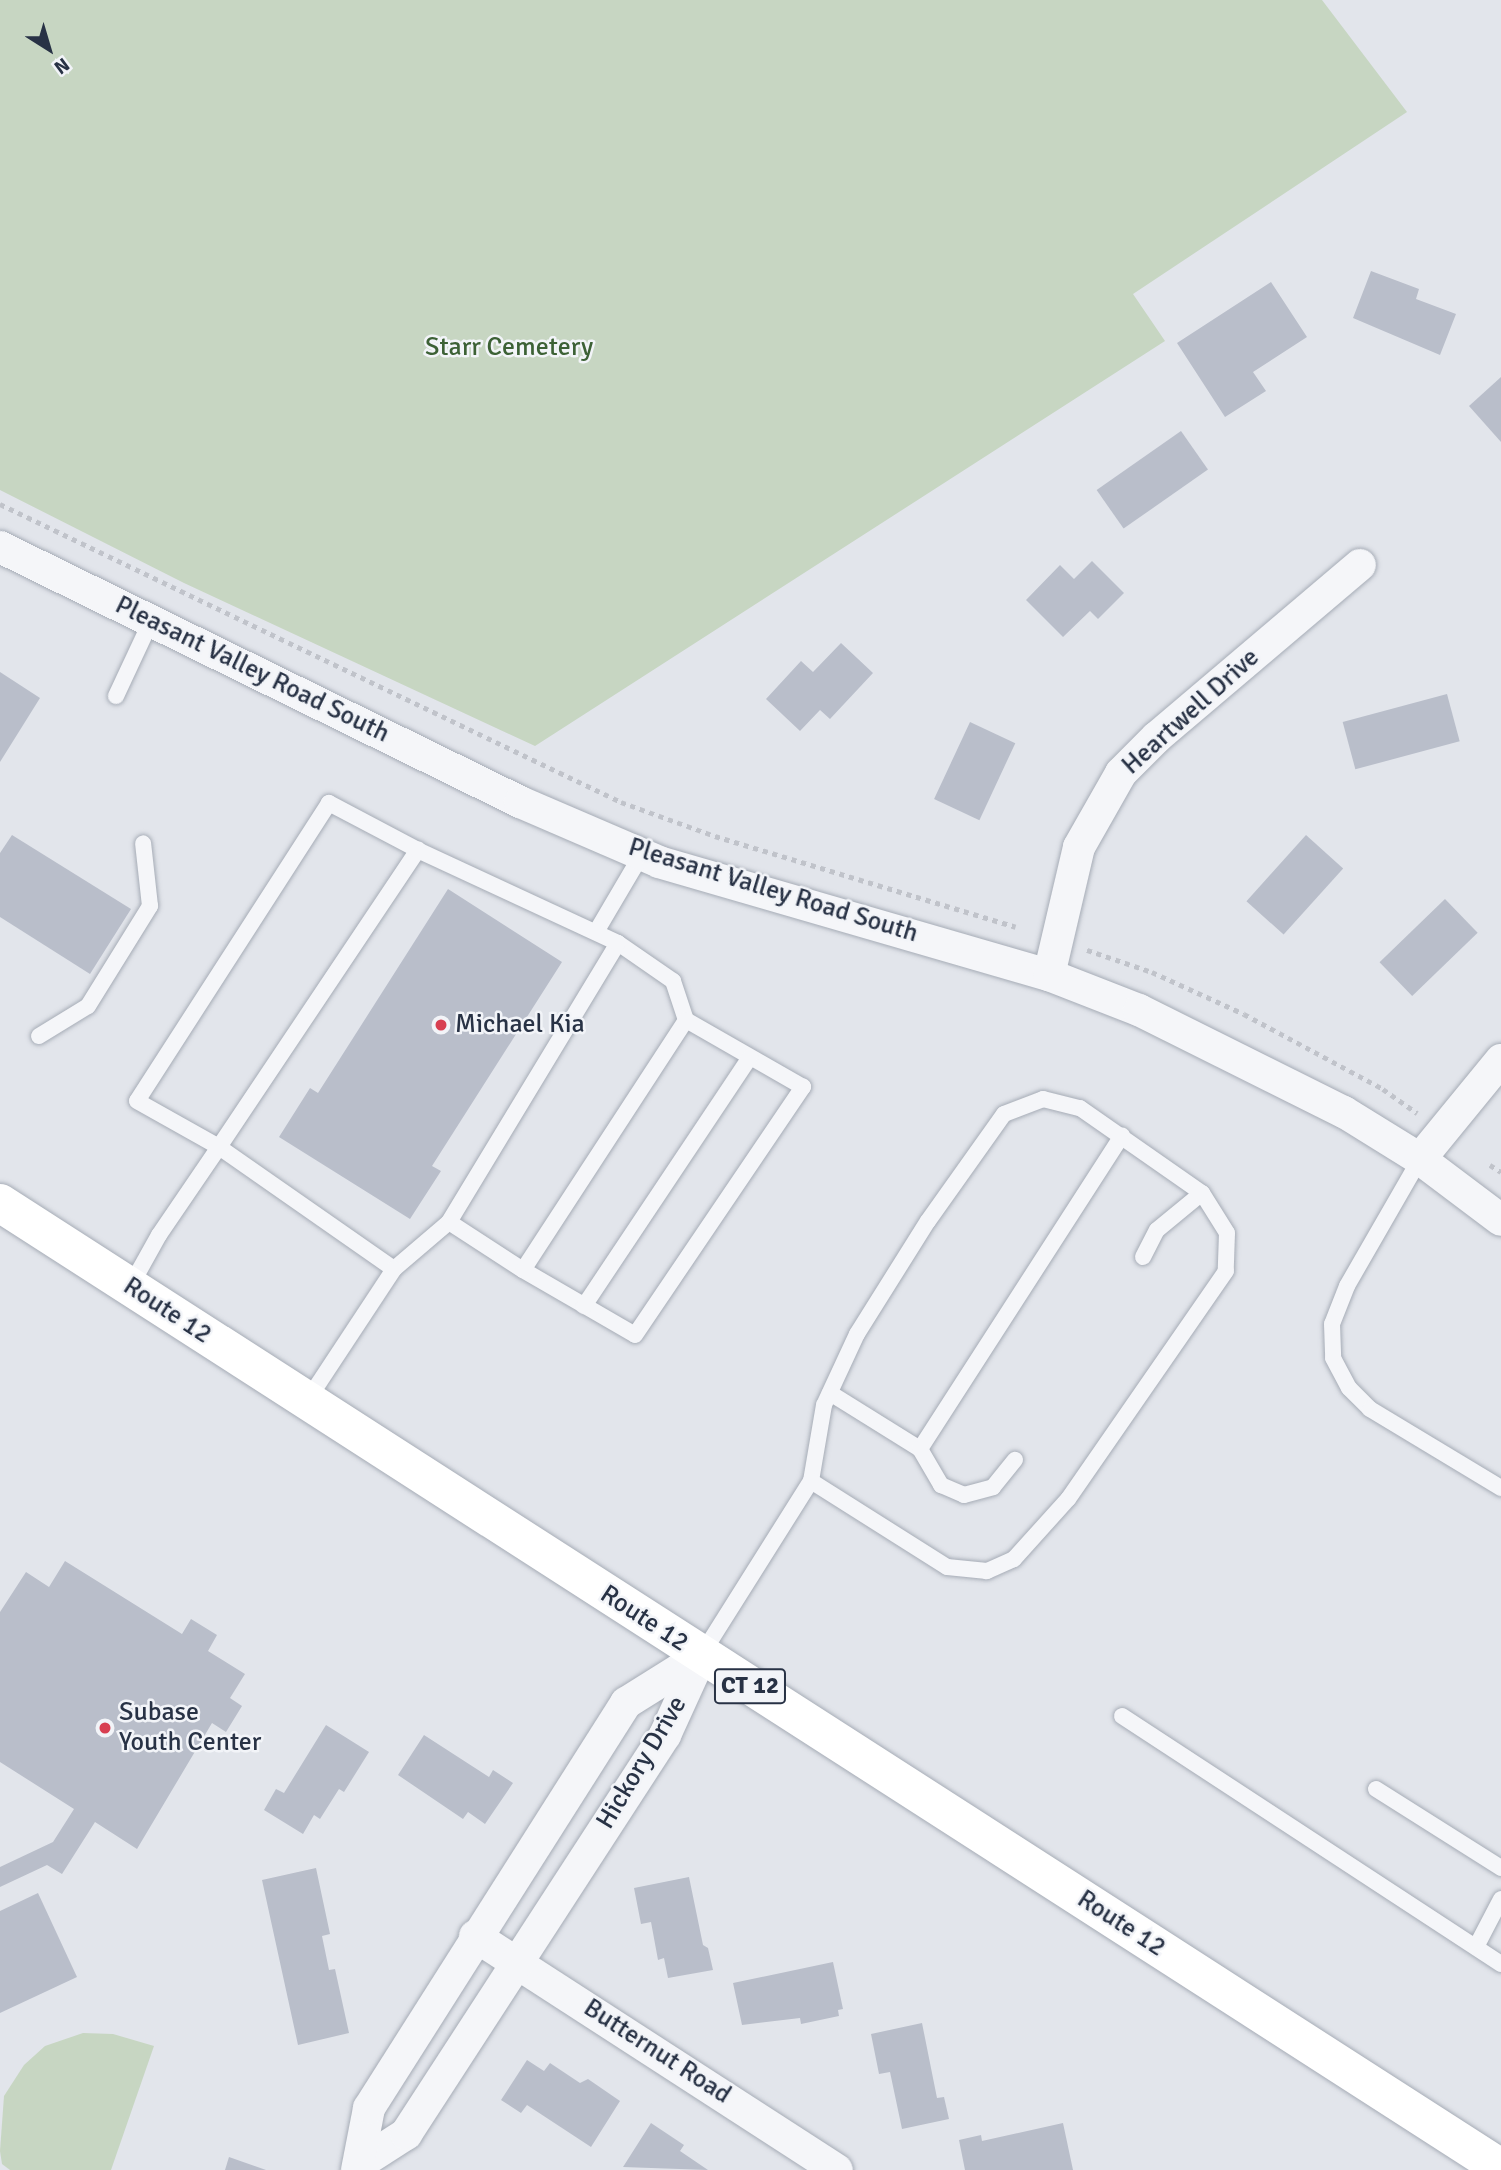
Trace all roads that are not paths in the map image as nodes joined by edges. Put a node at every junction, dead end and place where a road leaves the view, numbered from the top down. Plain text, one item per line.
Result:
1 (0, 547) edge
2 (1360, 565) dead end
3 (151, 621) junction
4 (116, 695) dead end
5 (143, 843) dead end
6 (418, 850) junction
7 (642, 854) junction
8 (596, 932) junction
9 (618, 943) junction
10 (1049, 975) junction
11 (686, 1020) junction
12 (39, 1036) dead end
13 (750, 1057) junction
14 (1501, 1060) edge
15 (1122, 1136) junction
16 (219, 1147) junction
17 (1420, 1159) junction
18 (1202, 1193) junction
19 (0, 1203) edge
20 (1501, 1220) edge
21 (449, 1222) junction
22 (1143, 1257) dead end
23 (394, 1269) junction
24 (523, 1270) junction
25 (130, 1287) junction
26 (584, 1306) junction
27 (830, 1393) junction
28 (307, 1401) junction
29 (920, 1449) junction
30 (1015, 1460) dead end
31 (811, 1481) junction
32 (1501, 1488) edge
33 (701, 1656) junction
34 (1122, 1716) dead end
35 (1376, 1789) dead end
36 (1501, 1868) edge
37 (1501, 1899) edge
38 (475, 1936) junction
39 (1476, 1947) junction
40 (516, 1962) junction
41 (1501, 1964) edge
42 (359, 2166) edge
43 (1501, 2168) edge
44 (837, 2170) edge

1 - 3 street, Pleasant Valley Road South
2 - 10 street, Heartwell Drive
3 - 4 lane
3 - 7 street, Pleasant Valley Road South
5 - 12 lane
6 - 8 lane
6 - 16 lane
6 - 16 lane
7 - 8 lane
7 - 10 street, Pleasant Valley Road South
8 - 9 lane
9 - 11 lane
9 - 21 lane
10 - 17 street, Pleasant Valley Road South
11 - 13 lane
11 - 24 lane
13 - 26 lane
13 - 26 lane
14 - 17 street
15 - 18 lane
15 - 27 lane
15 - 29 lane
16 - 23 lane
16 - 25 lane
17 - 20 street, Pleasant Valley Road South
17 - 32 lane
18 - 22 lane
18 - 31 lane
19 - 25 highway, Route 12 / CT 12
21 - 23 lane
21 - 24 lane
23 - 28 lane
24 - 26 lane
25 - 28 highway, Route 12 / CT 12
27 - 29 lane
27 - 31 lane
28 - 33 highway, Route 12 / CT 12
29 - 30 lane
31 - 33 lane
33 - 38 street, Hickory Drive
33 - 40 street, Hickory Drive
33 - 43 highway, Route 12 / CT 12
34 - 39 lane
35 - 36 lane
37 - 39 lane
38 - 40 street, Butternut Road
38 - 42 street, Hickory Drive
39 - 41 lane
40 - 42 street, Hickory Drive
40 - 44 street, Butternut Road

